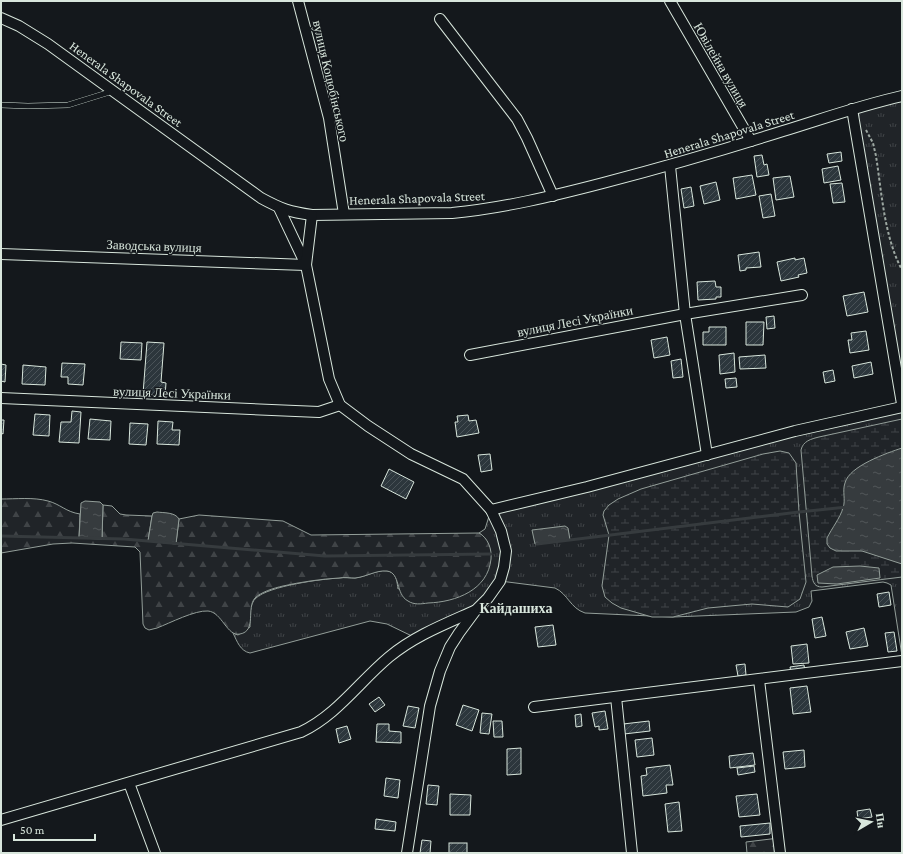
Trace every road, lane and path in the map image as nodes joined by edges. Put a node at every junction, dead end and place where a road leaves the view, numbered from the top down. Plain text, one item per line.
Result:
1 (298, 1) edge
2 (670, 1) edge
3 (1, 18) edge
4 (440, 18) dead end
5 (113, 91) junction
6 (902, 96) edge
7 (1, 105) edge
8 (852, 109) junction
9 (863, 125) dead end
10 (751, 141) junction
11 (670, 166) junction
12 (553, 196) junction
13 (279, 208) junction
14 (344, 214) junction
15 (312, 215) junction
16 (1, 254) edge
17 (306, 265) junction
18 (902, 270) edge
19 (802, 295) dead end
20 (686, 314) junction
21 (470, 355) dead end
22 (1, 398) edge
23 (902, 404) edge
24 (340, 405) junction
25 (902, 408) edge
26 (707, 455) junction
27 (491, 510) junction
28 (476, 610) junction
29 (902, 662) edge
30 (759, 680) junction
31 (616, 697) junction
32 (534, 706) dead end
33 (129, 783) junction
34 (1, 820) edge
35 (155, 853) edge
36 (407, 853) edge
37 (632, 853) edge
38 (780, 853) edge

1 - 14 street, вулиця Коцюбінського
2 - 10 street, Ювілейна вулиця
3 - 5 street, Henerala Shapovala Street
4 - 12 street
5 - 7 lane
5 - 13 street, Henerala Shapovala Street
6 - 8 street, Henerala Shapovala Street
8 - 10 street, Henerala Shapovala Street
8 - 23 street
9 - 18 path
10 - 11 street, Henerala Shapovala Street
11 - 12 street, Henerala Shapovala Street
11 - 20 street
12 - 14 street, Henerala Shapovala Street
13 - 15 street, Henerala Shapovala Street
13 - 17 street
14 - 15 street, Henerala Shapovala Street
15 - 17 street
16 - 17 street, Заводська вулиця
17 - 24 street
19 - 20 street, вулиця Лесі Українки
20 - 21 street, вулиця Лесі Українки
20 - 26 street
22 - 24 street, вулиця Лесі Українки
24 - 27 street
25 - 26 street
26 - 27 street
27 - 28 street
28 - 33 street
28 - 36 street
29 - 30 street
30 - 31 street
30 - 38 street
31 - 32 street
31 - 37 street
33 - 34 street
33 - 35 street

